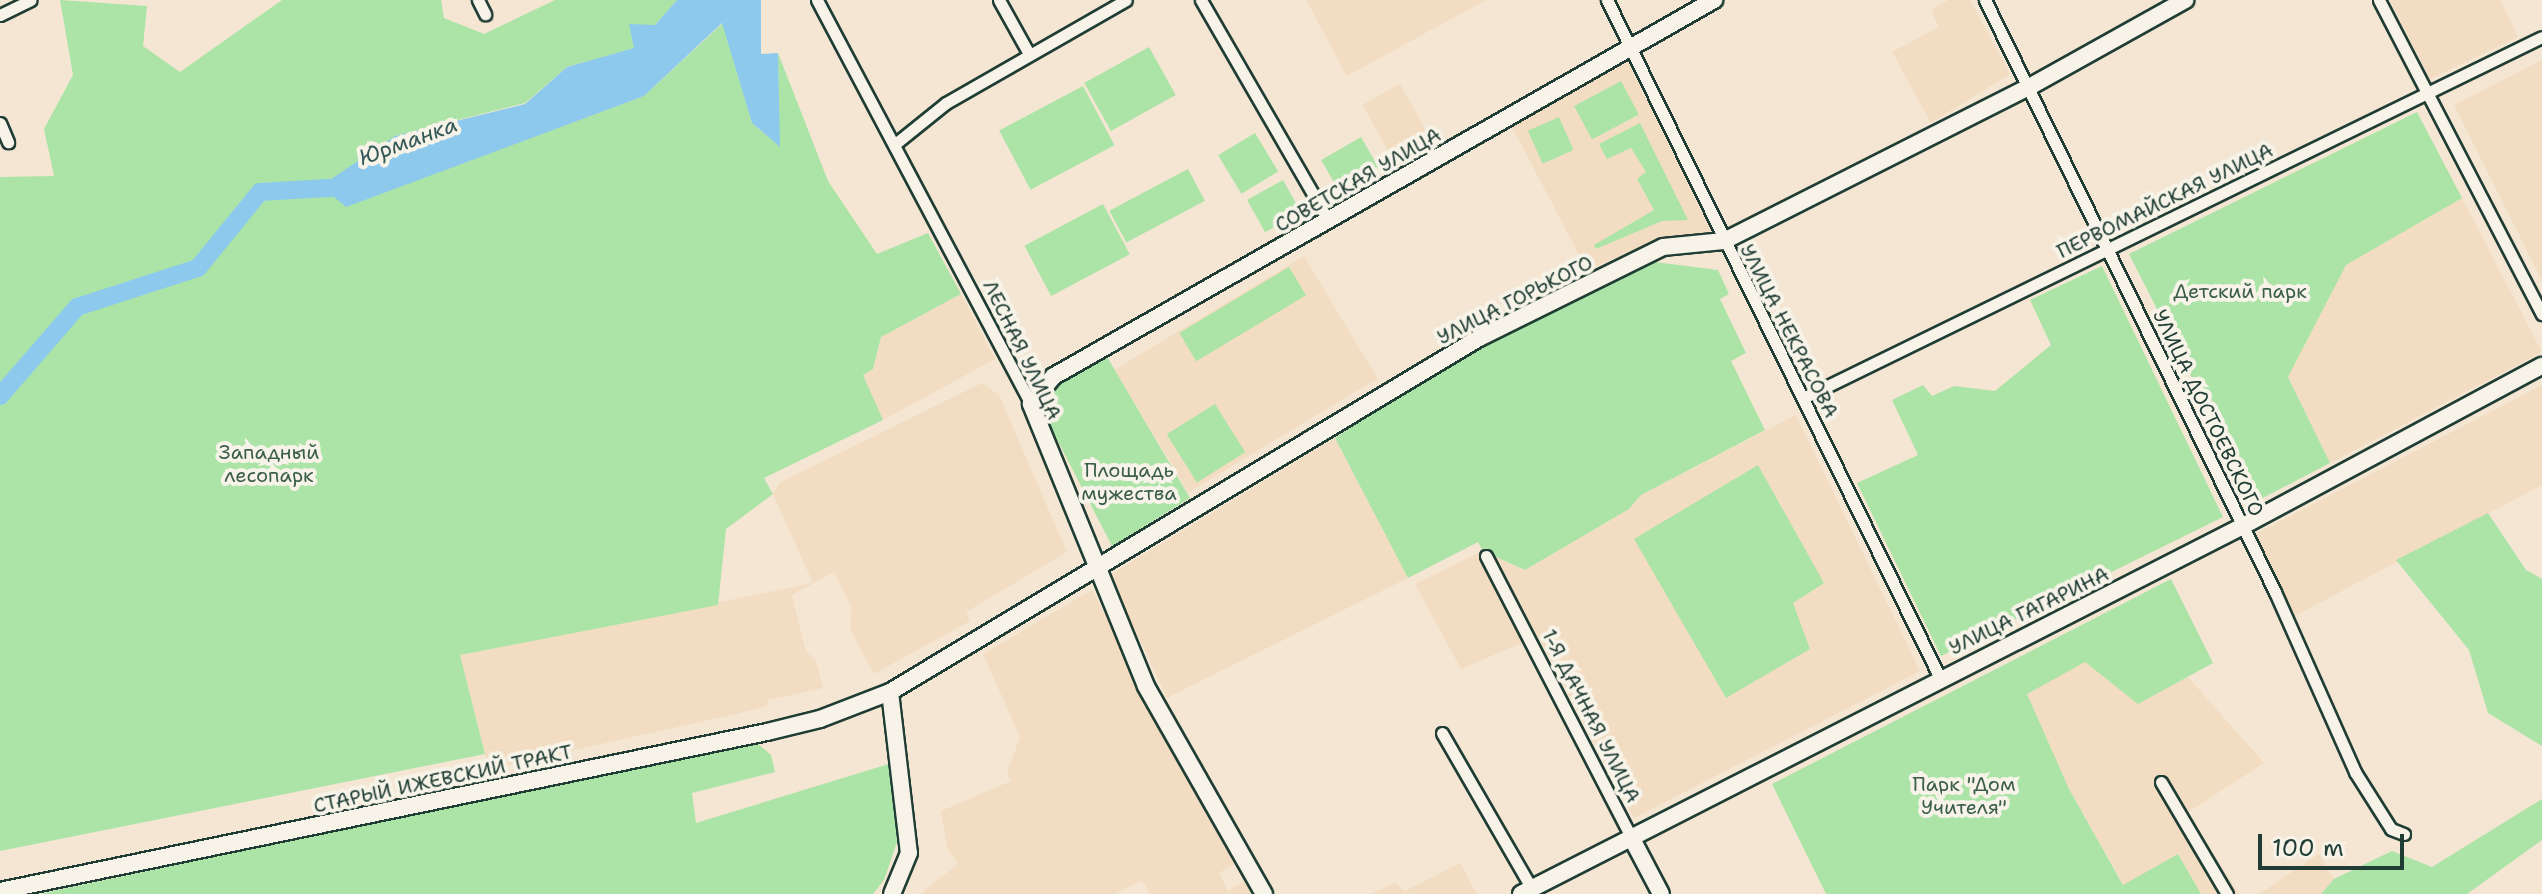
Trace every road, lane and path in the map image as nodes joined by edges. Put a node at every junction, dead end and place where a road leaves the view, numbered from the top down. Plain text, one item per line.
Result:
1 (31, 0) edge
2 (478, 0) edge
3 (817, 0) edge
4 (999, 0) edge
5 (1126, 0) edge
6 (1201, 0) edge
7 (1607, 0) edge
8 (1714, 0) edge
9 (1985, 0) edge
10 (2185, 0) edge
11 (2379, 0) edge
12 (485, 14) dead end
13 (0, 15) edge
14 (2542, 37) edge
15 (1630, 48) junction
16 (1029, 54) junction
17 (2029, 87) junction
18 (2427, 94) junction
19 (0, 123) edge
20 (8, 142) dead end
21 (895, 144) junction
22 (1328, 220) junction
23 (1724, 241) junction
24 (2109, 248) junction
25 (2542, 314) edge
26 (2542, 366) edge
27 (1803, 398) junction
28 (1031, 404) junction
29 (2243, 526) junction
30 (1486, 556) dead end
31 (1095, 570) junction
32 (1940, 678) junction
33 (890, 692) junction
34 (1442, 733) dead end
35 (2161, 782) dead end
36 (2404, 834) dead end
37 (1631, 837) junction
38 (0, 891) edge
39 (1526, 891) edge
40 (892, 894) edge
41 (1264, 894) edge
42 (1661, 894) edge
43 (2227, 894) edge

1 - 13 street
2 - 12 street
3 - 21 street, ЛЕСНАЯ УЛИЦА
4 - 16 street
5 - 16 street
6 - 22 street
7 - 15 street, УЛИЦА НЕКРАСОВА
8 - 15 street, СОВЕТСКАЯ УЛИЦА
9 - 17 street, УЛИЦА ДОСТОЕВСКОГО
10 - 17 street, УЛИЦА ГОРЬКОГО
11 - 18 street
14 - 18 street, ПЕРВОМАЙСКАЯ УЛИЦА
15 - 22 street, СОВЕТСКАЯ УЛИЦА
15 - 23 street, УЛИЦА НЕКРАСОВА
16 - 21 street
17 - 23 street, УЛИЦА ГОРЬКОГО
17 - 24 street, УЛИЦА ДОСТОЕВСКОГО
18 - 24 street, ПЕРВОМАЙСКАЯ УЛИЦА
18 - 25 street
19 - 20 street
21 - 28 street, ЛЕСНАЯ УЛИЦА
22 - 28 street, СОВЕТСКАЯ УЛИЦА
23 - 27 street, УЛИЦА НЕКРАСОВА
23 - 31 street, УЛИЦА ГОРЬКОГО
24 - 27 street, ПЕРВОМАЙСКАЯ УЛИЦА
24 - 29 street, УЛИЦА ДОСТОЕВСКОГО
26 - 29 street, УЛИЦА ГАГАРИНА
27 - 32 street, УЛИЦА НЕКРАСОВА
28 - 31 street, ЛЕСНАЯ УЛИЦА
29 - 32 street, УЛИЦА ГАГАРИНА
29 - 36 street, УЛИЦА ДОСТОЕВСКОГО
30 - 37 street, 1-Я ДАЧНАЯ УЛИЦА
31 - 33 street, УЛИЦА ГОРЬКОГО
31 - 41 street, ЛЕСНАЯ УЛИЦА
32 - 37 street, УЛИЦА ГАГАРИНА
33 - 38 street, СТАРЫЙ ИЖЕВСКИЙ ТРАКТ
33 - 40 street
34 - 39 street, УЛИЦА ГАГАРИНА
35 - 43 street
37 - 39 street, УЛИЦА ГАГАРИНА
37 - 42 street, 1-Я ДАЧНАЯ УЛИЦА

